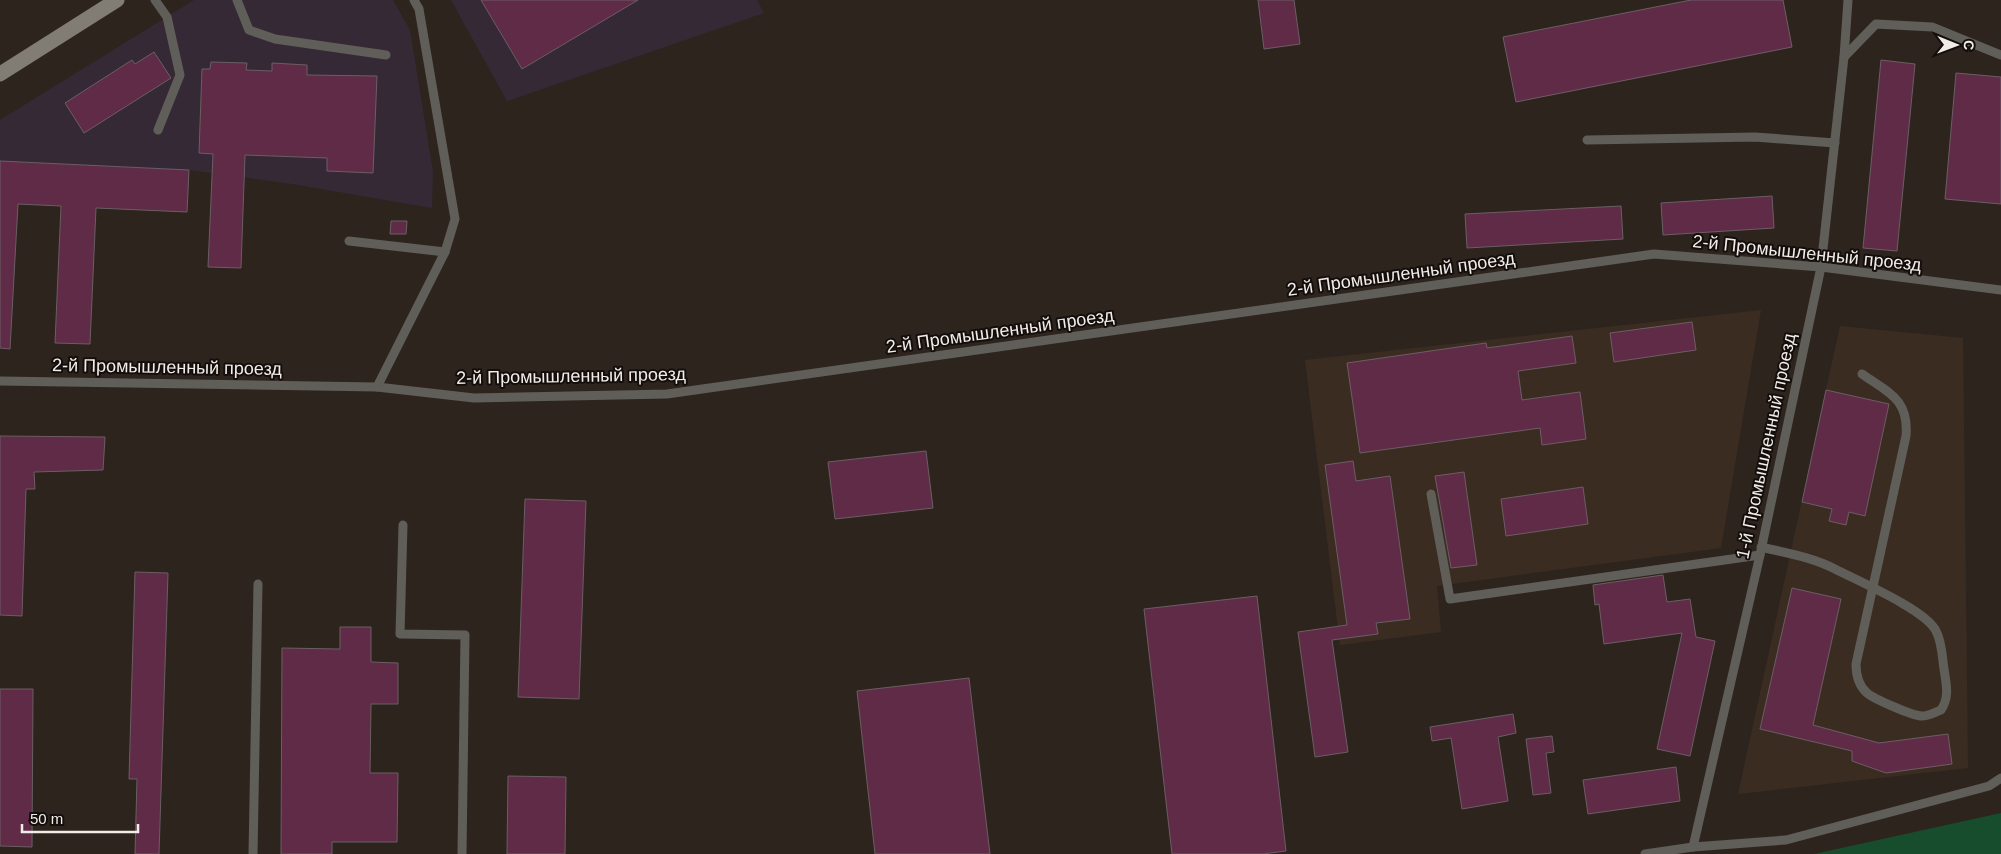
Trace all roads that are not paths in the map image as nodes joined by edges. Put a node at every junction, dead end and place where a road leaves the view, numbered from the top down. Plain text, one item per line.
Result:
1 (117, 0) edge
2 (155, 0) edge
3 (237, 0) edge
4 (414, 0) edge
5 (1848, 0) edge
6 (386, 55) dead end
7 (2001, 55) edge
8 (1844, 57) junction
9 (0, 74) edge
10 (158, 130) dead end
11 (1587, 140) dead end
12 (1835, 143) junction
13 (348, 241) dead end
14 (445, 252) junction
15 (1821, 267) junction
16 (2001, 290) edge
17 (1862, 374) dead end
18 (0, 380) edge
19 (377, 387) junction
20 (1431, 494) dead end
21 (403, 525) dead end
22 (1760, 551) junction
23 (258, 584) dead end
24 (1872, 589) junction
25 (2001, 778) edge
26 (1693, 847) junction
27 (253, 854) edge
28 (462, 854) edge
29 (1645, 854) edge

1 - 9 street
2 - 10 lane
3 - 6 lane
4 - 14 lane
5 - 8 lane, 1-й Промышленный проезд
7 - 8 lane
8 - 12 lane, 1-й Промышленный проезд
11 - 12 lane
12 - 15 lane, 1-й Промышленный проезд
13 - 14 lane
14 - 19 lane
15 - 16 lane, 2-й Промышленный проезд
15 - 19 lane, 2-й Промышленный проезд
15 - 22 lane, 1-й Промышленный проезд
17 - 24 lane
18 - 19 lane, 2-й Промышленный проезд
20 - 22 lane
21 - 28 lane
22 - 24 lane
22 - 26 lane, 1-й Промышленный проезд
23 - 27 lane
24 - 24 lane
25 - 26 lane
26 - 29 lane

